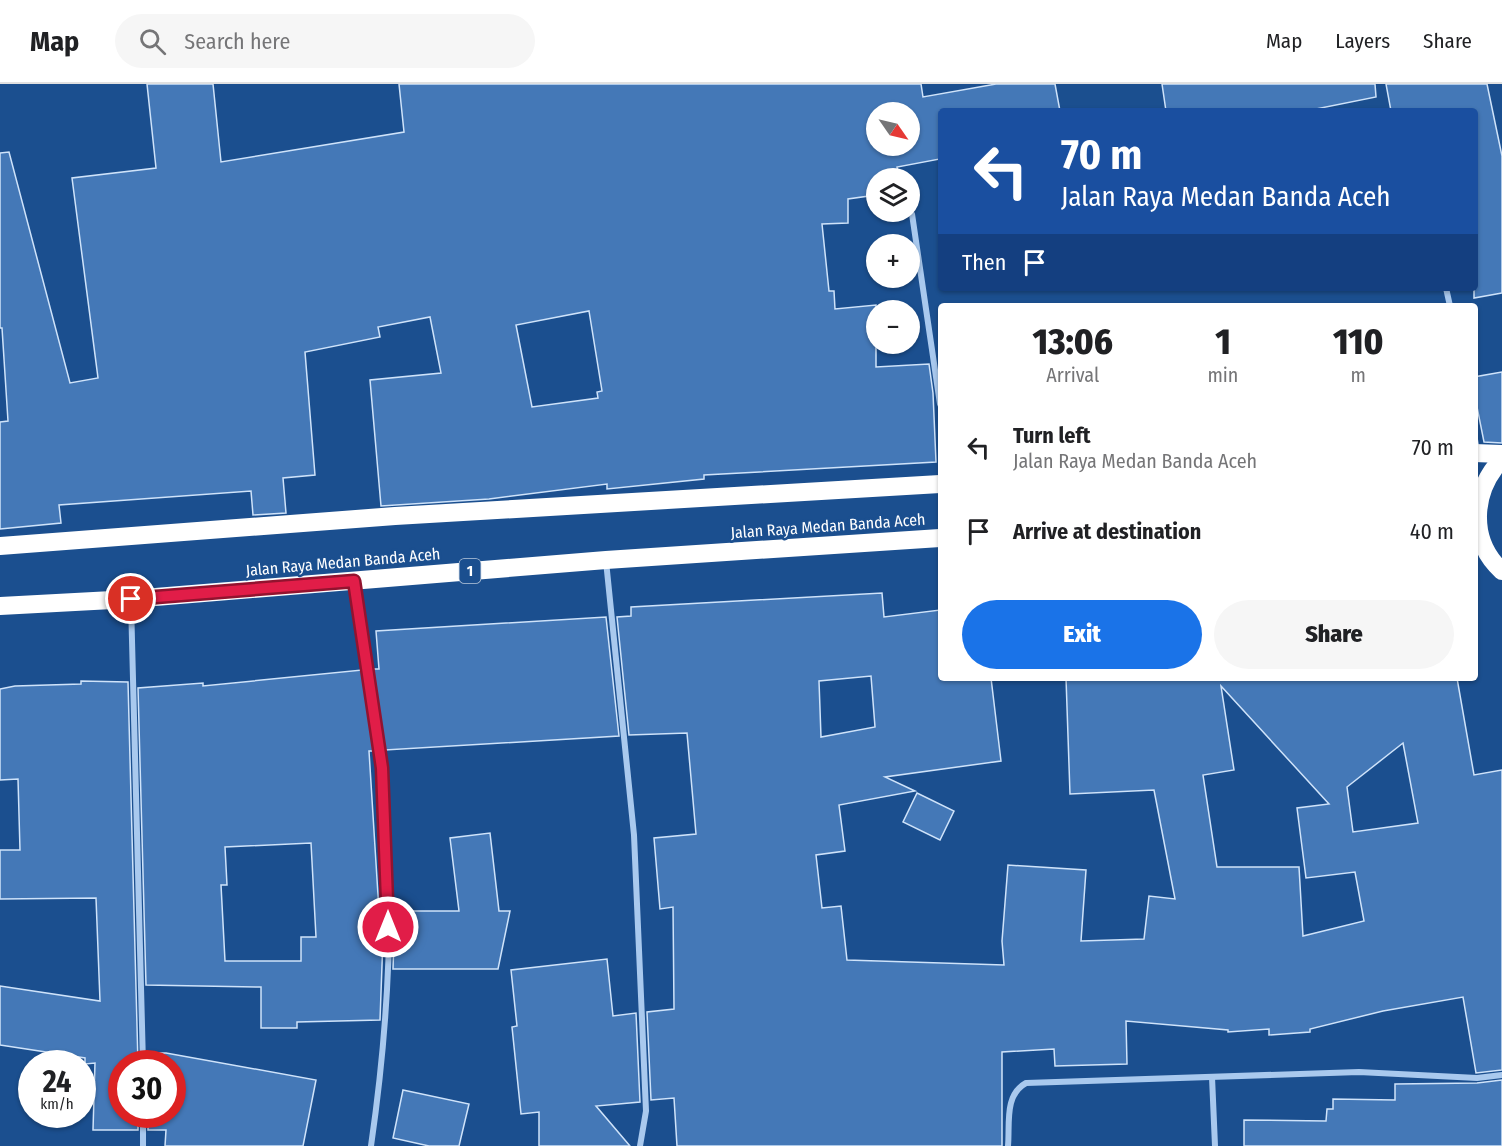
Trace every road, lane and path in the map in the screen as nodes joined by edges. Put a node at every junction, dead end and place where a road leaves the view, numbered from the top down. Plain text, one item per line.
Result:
1 (913, 222) edge
2 (938, 390) edge
3 (1478, 453) edge
4 (1502, 453) edge
5 (1502, 459) edge
6 (938, 484) edge
7 (1478, 509) edge
8 (1478, 523) edge
9 (938, 538) edge
10 (0, 546) edge
11 (1478, 554) edge
12 (606, 560) junction
13 (1498, 567) edge
14 (354, 581) junction
15 (131, 599) junction
16 (0, 606) edge
17 (143, 1050) edge
18 (1502, 1075) edge
19 (1212, 1077) junction
20 (143, 1128) edge
21 (143, 1146) edge
22 (371, 1146) edge
23 (640, 1146) edge
24 (1008, 1146) edge
25 (1215, 1146) edge

1 - 2 street
3 - 4 highway
5 - 7 highway
6 - 10 highway, Jalan Raya Medan Banda Aceh
8 - 13 highway
9 - 12 highway, Jalan Raya Medan Banda Aceh / 1
11 - 13 highway
12 - 14 highway, Jalan Raya Medan Banda Aceh / 1
12 - 23 street
14 - 15 highway, Jalan Raya Medan Banda Aceh / 1
14 - 22 street
15 - 16 highway, Jalan Raya Medan Banda Aceh / 1
15 - 17 street
18 - 19 street
19 - 24 street
19 - 25 street
20 - 21 street

